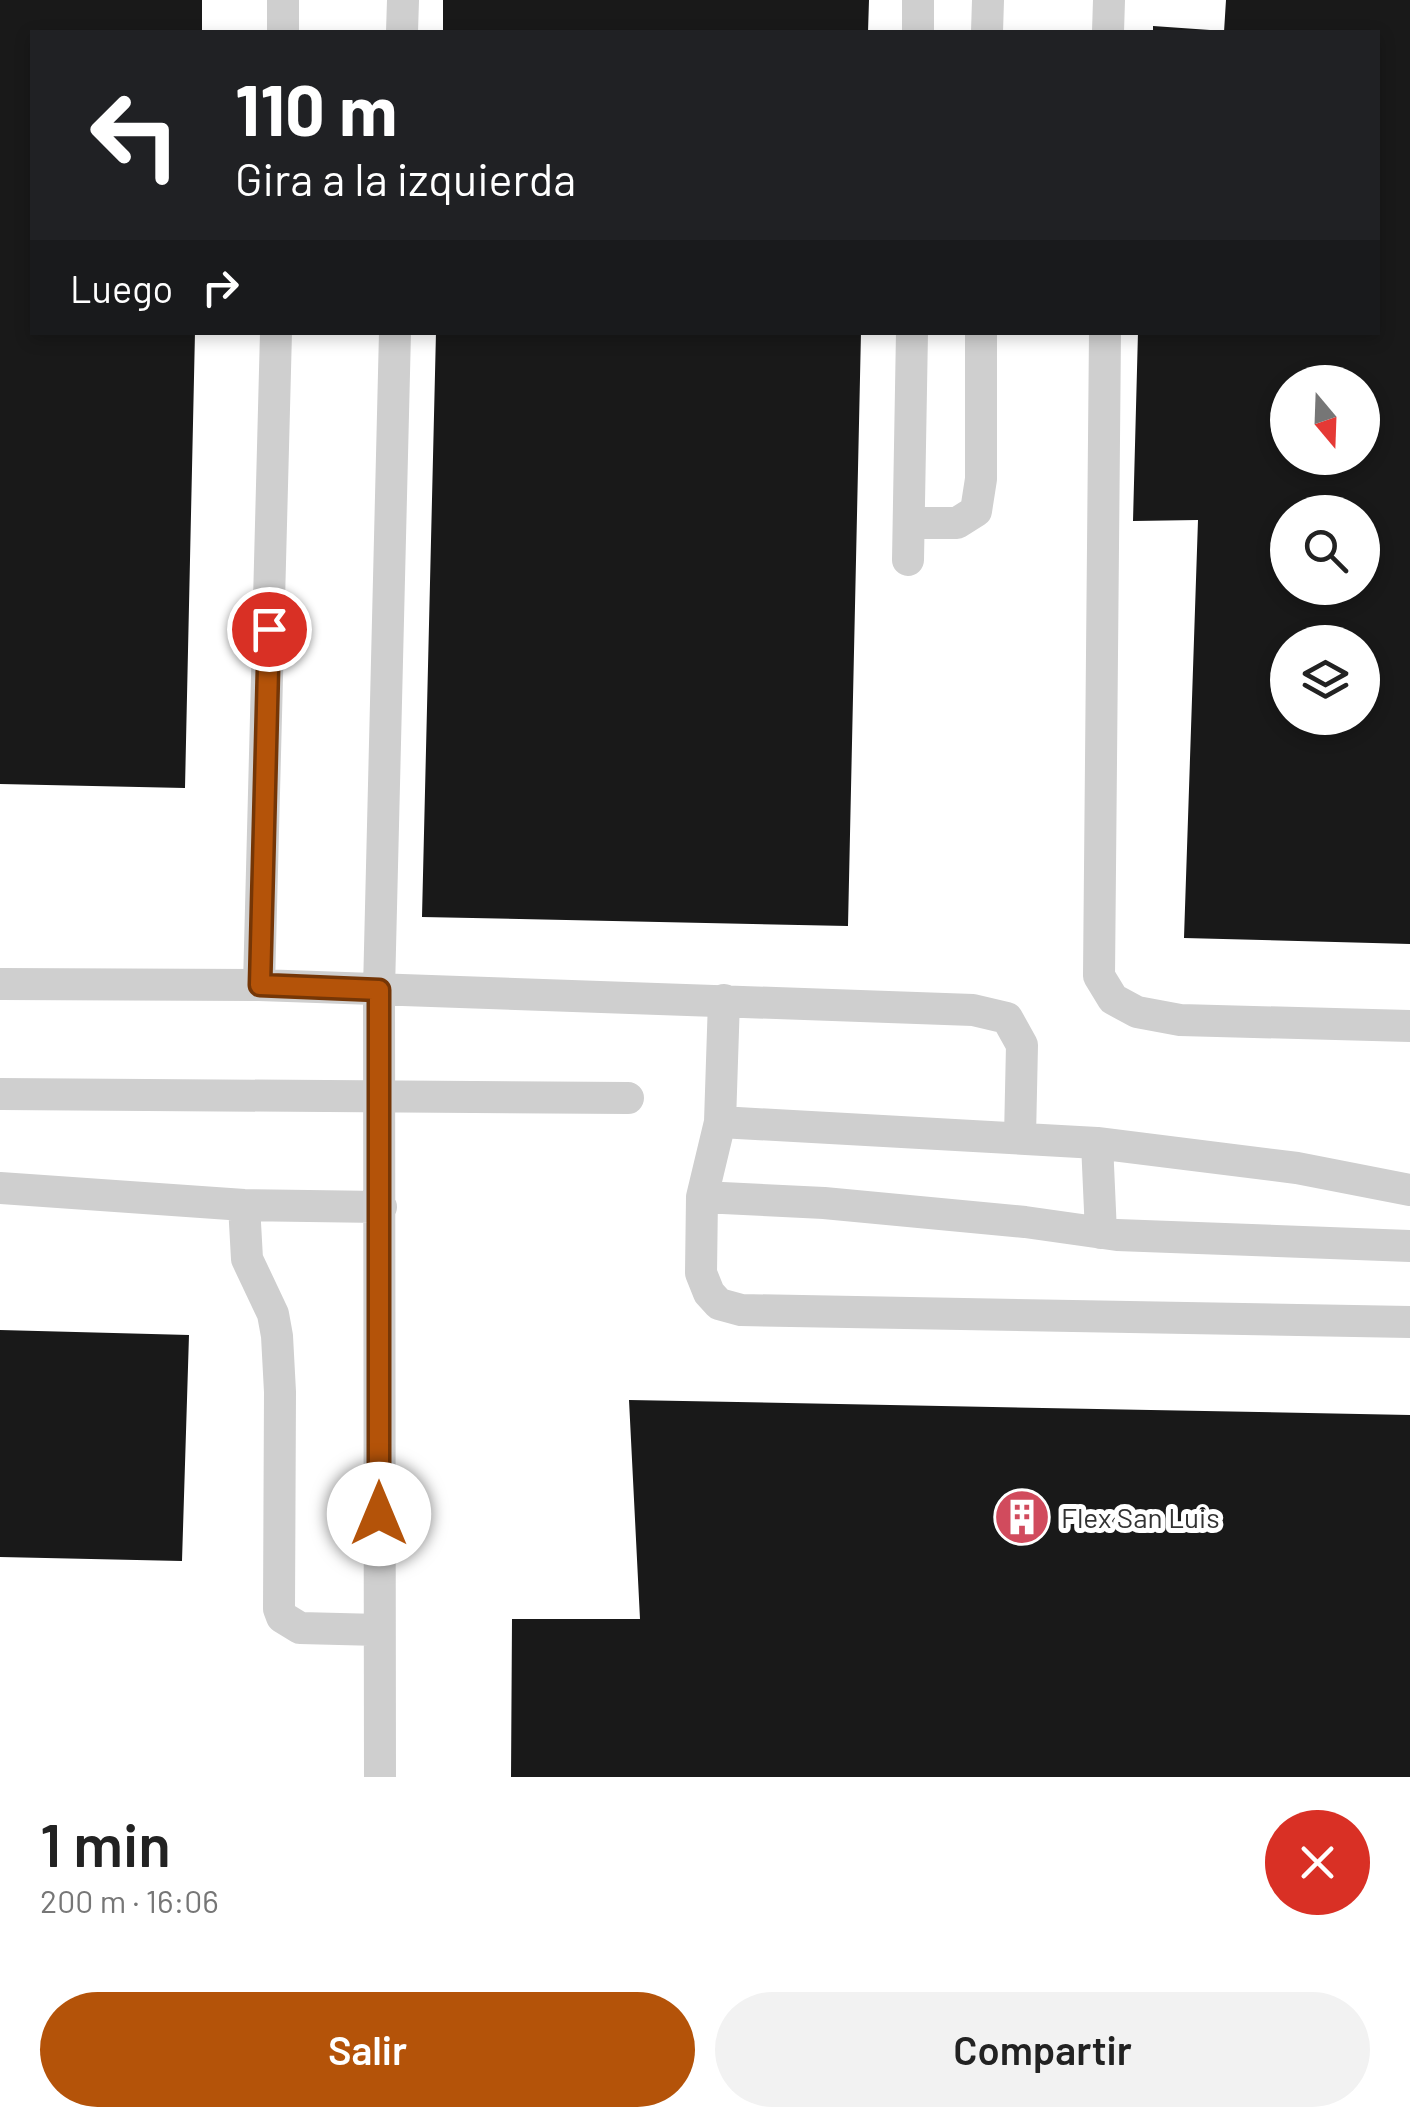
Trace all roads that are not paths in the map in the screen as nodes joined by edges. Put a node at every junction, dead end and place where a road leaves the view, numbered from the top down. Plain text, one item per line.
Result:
1 (283, 0) edge
2 (403, 0) edge
3 (918, 0) edge
4 (988, 0) edge
5 (1109, 0) edge
6 (282, 30) edge
7 (402, 30) edge
8 (918, 30) edge
9 (987, 30) edge
10 (1108, 30) edge
11 (276, 335) edge
12 (395, 335) edge
13 (912, 335) edge
14 (981, 335) edge
15 (1105, 335) edge
16 (909, 523) junction
17 (908, 560) dead end
18 (0, 984) edge
19 (260, 985) junction
20 (379, 990) junction
21 (724, 1000) junction
22 (1410, 1026) edge
23 (0, 1094) edge
24 (628, 1098) dead end
25 (378, 1099) junction
26 (720, 1122) junction
27 (1020, 1137) junction
28 (1096, 1143) junction
29 (0, 1188) edge
30 (1410, 1190) edge
31 (702, 1197) junction
32 (244, 1204) junction
33 (380, 1207) junction
34 (1101, 1233) junction
35 (1410, 1246) edge
36 (1410, 1322) edge
37 (379, 1630) junction
38 (380, 1777) edge

1 - 6 street
2 - 7 street
3 - 8 street
4 - 9 street
5 - 10 street
11 - 19 street
12 - 20 street
13 - 16 street
14 - 16 street
15 - 22 street
16 - 17 street
18 - 19 street
19 - 20 street
20 - 21 street
20 - 25 street
21 - 26 street
21 - 27 street
23 - 25 street
24 - 25 street
25 - 33 street
26 - 27 street
26 - 31 street
27 - 28 street
28 - 30 street
28 - 34 street
29 - 32 street
31 - 34 street
31 - 36 street
32 - 33 street
32 - 37 street
33 - 37 street
34 - 35 street
37 - 38 street

